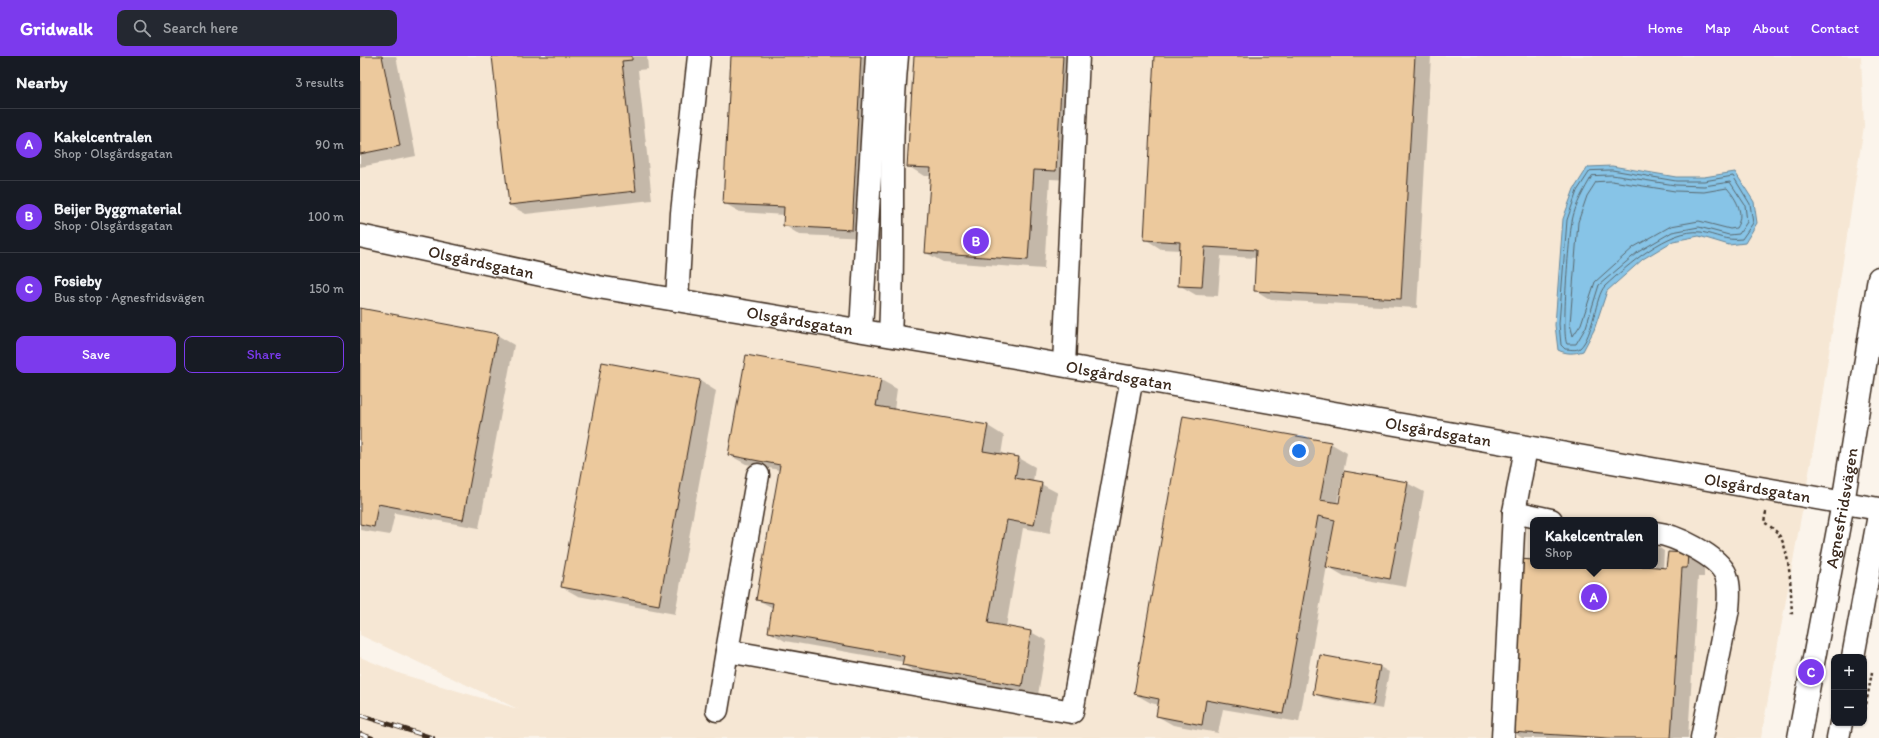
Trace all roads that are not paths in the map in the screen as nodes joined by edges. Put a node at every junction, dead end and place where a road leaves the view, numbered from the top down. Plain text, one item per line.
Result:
1 (699, 56) edge
2 (877, 56) edge
3 (898, 56) edge
4 (1078, 56) edge
5 (360, 236) edge
6 (1879, 278) edge
7 (677, 300) junction
8 (861, 330) junction
9 (890, 336) junction
10 (1064, 365) junction
11 (1132, 377) junction
12 (1526, 448) junction
13 (758, 475) dead end
14 (1843, 503) junction
15 (1879, 509) edge
16 (1514, 512) junction
17 (1879, 515) edge
18 (1537, 517) edge
19 (1658, 534) edge
20 (727, 651) junction
21 (1854, 654) edge
22 (717, 710) dead end
23 (1840, 726) edge
24 (1503, 738) edge
25 (1702, 738) edge
26 (1798, 738) edge
27 (1838, 738) edge

1 - 7 street
2 - 8 street
3 - 9 street
4 - 10 street
5 - 7 street, Olsgårdsgatan
6 - 14 street, Agnesfridsvägen
7 - 8 street, Olsgårdsgatan
8 - 9 street, Olsgårdsgatan
9 - 10 street, Olsgårdsgatan
10 - 11 street, Olsgårdsgatan
11 - 12 street, Olsgårdsgatan
11 - 20 street
12 - 14 street, Olsgårdsgatan
12 - 16 street
13 - 20 street
14 - 15 street, Olsgårdsgatan
14 - 26 street, Agnesfridsvägen
16 - 18 street
16 - 24 street
17 - 21 street
19 - 25 street
20 - 22 street
23 - 27 street

